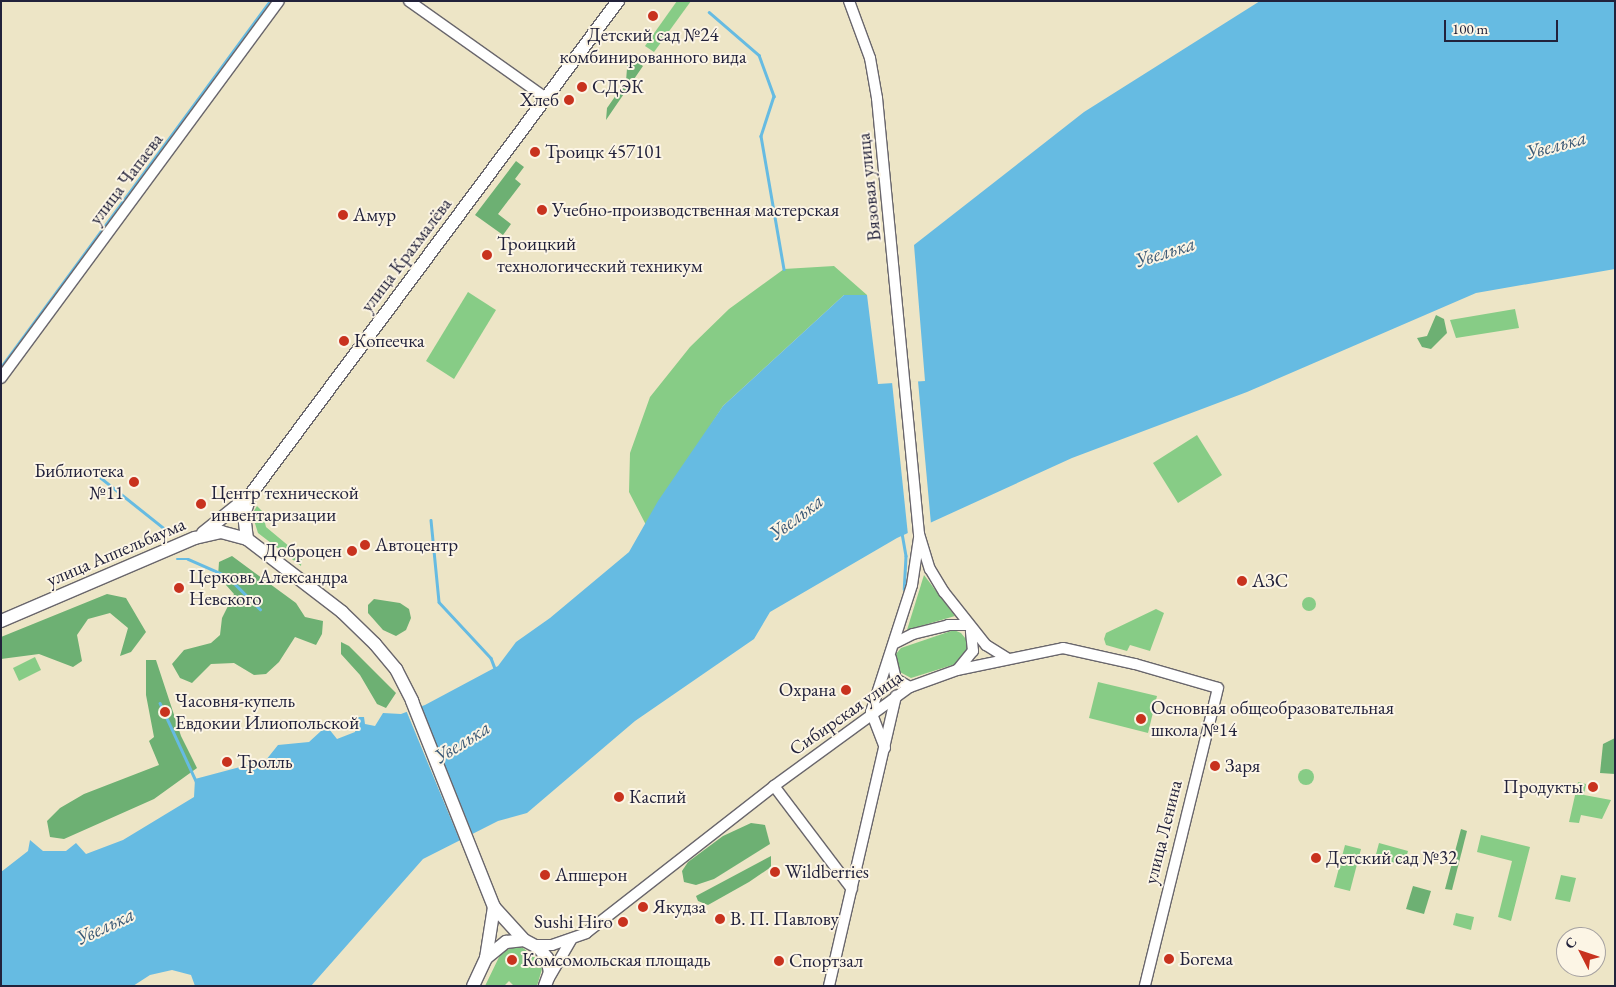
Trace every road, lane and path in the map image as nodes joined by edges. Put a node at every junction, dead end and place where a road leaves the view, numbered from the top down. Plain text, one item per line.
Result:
1 (279, 1) edge
2 (409, 1) edge
3 (618, 1) edge
4 (849, 1) edge
5 (546, 98) junction
6 (1, 378) edge
7 (251, 494) junction
8 (919, 534) junction
9 (195, 538) junction
10 (247, 539) junction
11 (1, 621) edge
12 (968, 627) junction
13 (895, 643) junction
14 (891, 655) junction
15 (1008, 659) junction
16 (958, 670) junction
17 (910, 687) junction
18 (1218, 688) joint
19 (896, 696) junction
20 (871, 712) junction
21 (886, 748) junction
22 (774, 786) junction
23 (852, 890) junction
24 (494, 908) junction
25 (571, 940) junction
26 (530, 942) junction
27 (486, 958) junction
28 (547, 982) edge
29 (473, 986) edge
30 (829, 986) edge
31 (1144, 986) edge

1 - 6 street, улица Чапаева
2 - 5 street
3 - 5 main road, улица Крахмалёва
4 - 8 street, Вязовая улица
5 - 7 main road, улица Крахмалёва
7 - 9 main road
7 - 10 main road, улица Крахмалёва
8 - 12 street
8 - 13 street
9 - 10 main road, улица Аппельбаума
9 - 11 main road, улица Аппельбаума
10 - 24 main road
12 - 13 street
12 - 15 street
12 - 16 street
13 - 14 street
14 - 17 street
14 - 20 street
15 - 16 street, Сибирская улица
15 - 18 street, Сибирская улица
16 - 17 street, Сибирская улица
17 - 19 street, Сибирская улица
18 - 31 street, улица Ленина
19 - 20 street, Сибирская улица
19 - 21 street
20 - 21 street
20 - 22 street, Сибирская улица
21 - 23 street
22 - 23 street
22 - 25 street, Сибирская улица
23 - 30 street
24 - 26 main road
24 - 27 main road
25 - 26 street, Сибирская улица
25 - 28 street
26 - 27 main road
26 - 28 main road
27 - 29 main road

